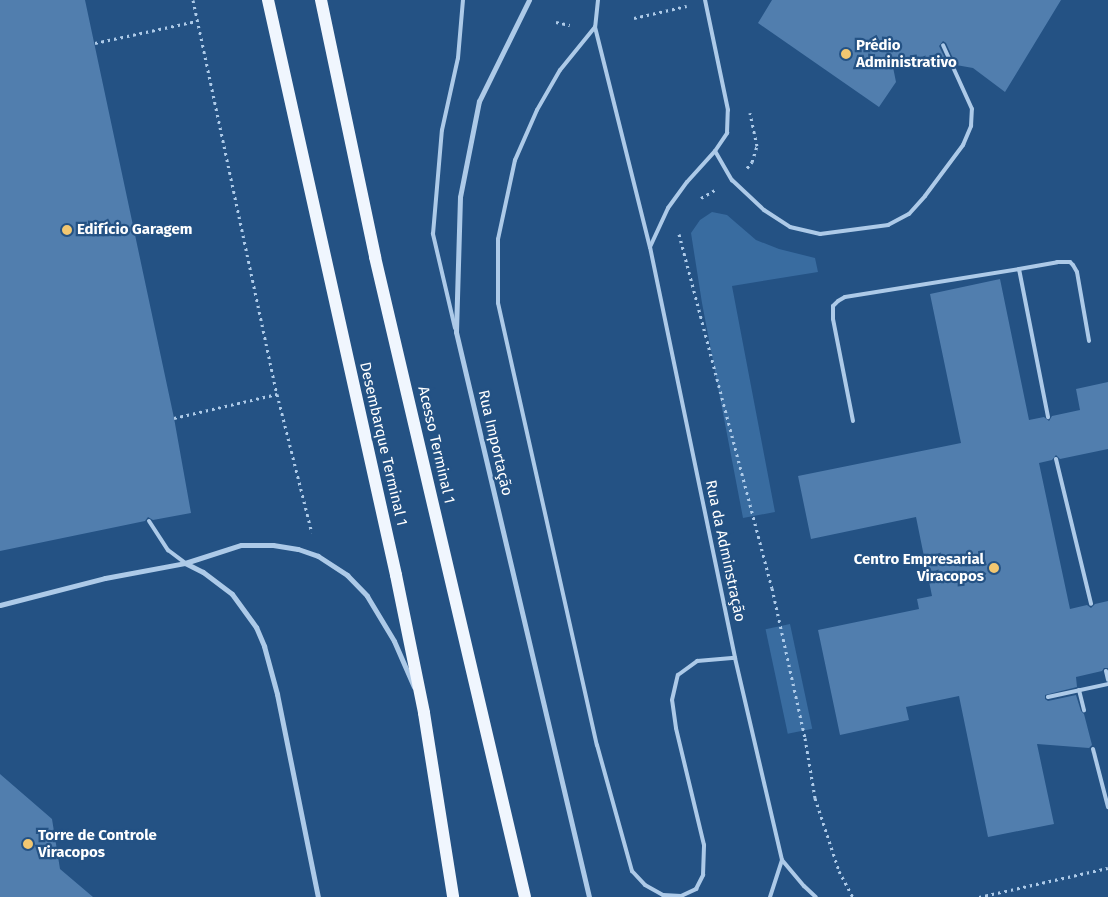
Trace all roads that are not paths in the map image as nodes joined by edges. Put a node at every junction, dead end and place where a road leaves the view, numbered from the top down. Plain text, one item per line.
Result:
1 (268, 0) edge
2 (321, 0) edge
3 (463, 0) edge
4 (530, 0) edge
5 (598, 0) edge
6 (705, 0) edge
7 (595, 27) junction
8 (943, 45) dead end
9 (716, 152) junction
10 (650, 247) junction
11 (1019, 269) junction
12 (456, 332) junction
13 (1089, 341) dead end
14 (1048, 417) dead end
15 (853, 421) dead end
16 (1056, 459) dead end
17 (149, 521) dead end
18 (185, 563) junction
19 (1091, 604) dead end
20 (0, 605) edge
21 (735, 658) junction
22 (1106, 671) dead end
23 (1108, 680) edge
24 (1108, 684) edge
25 (1079, 690) junction
26 (1048, 697) dead end
27 (1084, 710) dead end
28 (424, 713) junction
29 (1093, 749) dead end
30 (1108, 807) edge
31 (782, 860) junction
32 (318, 897) edge
33 (453, 897) edge
34 (524, 897) edge
35 (589, 897) edge
36 (770, 897) edge
37 (816, 897) edge

1 - 28 main road, Desembarque Terminal 1
2 - 34 main road, Acesso Terminal 1
3 - 12 lane
4 - 12 street, Rua Importação
5 - 7 lane
6 - 9 lane
7 - 10 lane, Rua da Adminstração
7 - 21 lane
8 - 9 lane
9 - 10 lane
10 - 21 lane, Rua da Adminstração
11 - 13 lane
11 - 14 lane
11 - 15 lane
12 - 35 street, Rua Importação
16 - 19 lane
17 - 18 lane
18 - 20 street
18 - 28 street
18 - 32 street
21 - 31 lane, Rua da Adminstração
22 - 23 lane
24 - 25 lane
25 - 26 lane
25 - 27 lane
28 - 33 main road, Desembarque Terminal 1
29 - 30 lane
31 - 36 lane
31 - 37 lane

